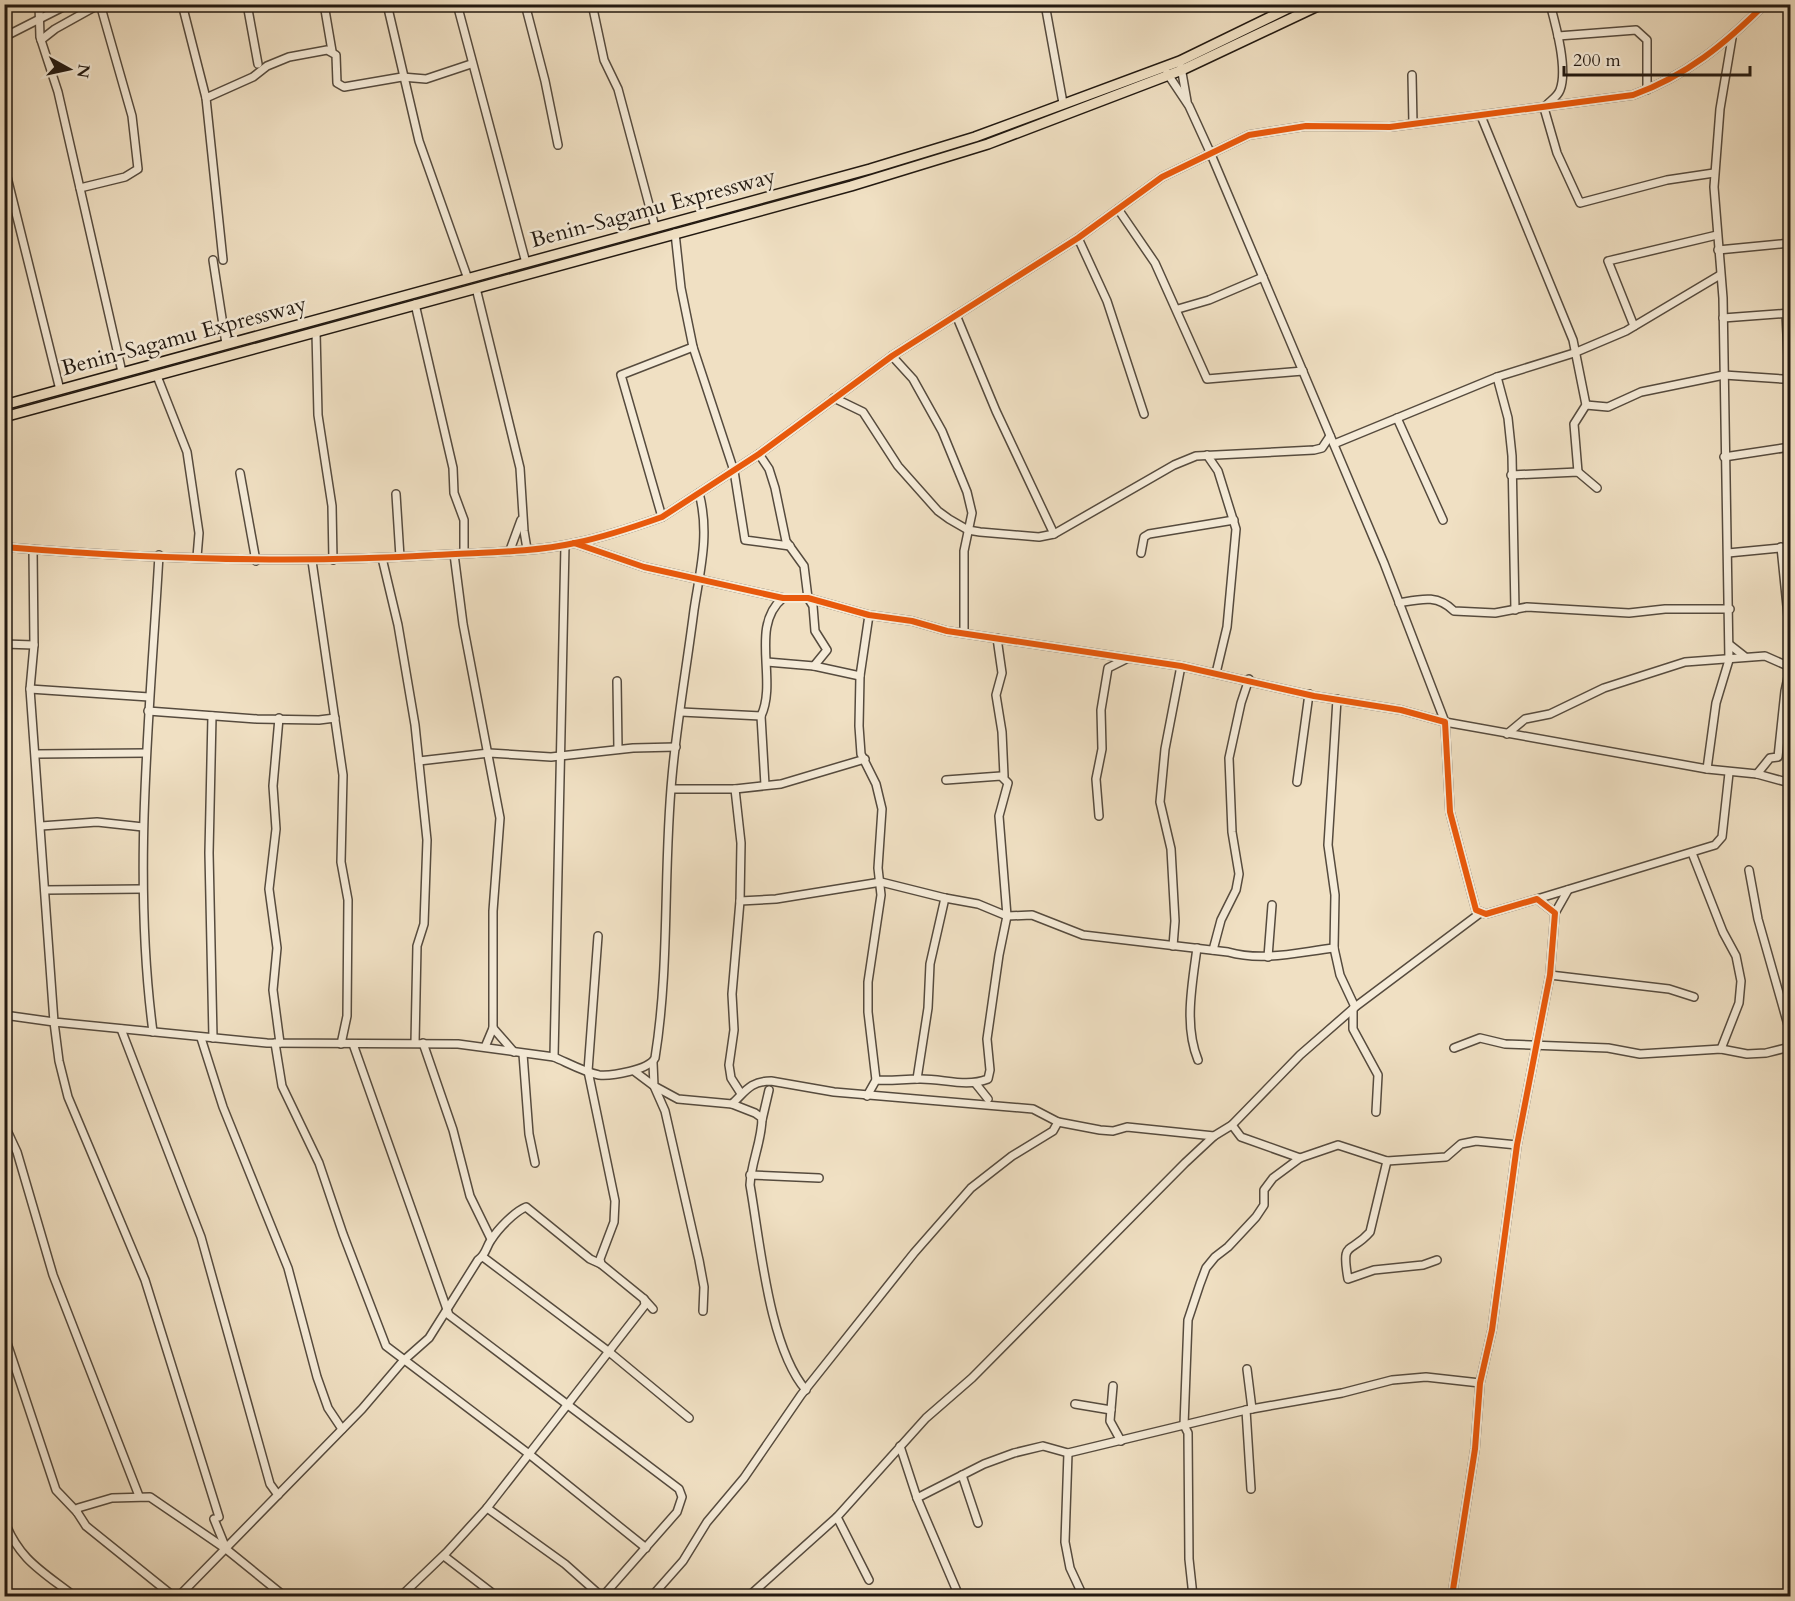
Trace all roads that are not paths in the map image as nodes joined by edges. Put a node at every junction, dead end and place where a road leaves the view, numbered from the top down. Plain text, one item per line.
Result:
1 (39, 4) edge
2 (100, 4) edge
3 (182, 4) edge
4 (247, 4) edge
5 (324, 4) edge
6 (387, 4) edge
7 (525, 4) edge
8 (592, 4) edge
9 (1045, 4) edge
10 (1297, 4) edge
11 (1322, 4) edge
12 (1550, 4) edge
13 (1765, 4) edge
14 (459, 5) edge
15 (66, 6) edge
16 (38, 20) junction
17 (67, 23) junction
18 (1558, 36) junction
19 (4, 38) edge
20 (1732, 38) junction
21 (41, 40) junction
22 (332, 51) junction
23 (258, 64) dead end
24 (471, 64) junction
25 (1181, 66) junction
26 (1166, 71) junction
27 (1412, 75) dead end
28 (402, 76) junction
29 (127, 89) dead end
30 (1647, 90) junction
31 (206, 98) junction
32 (1063, 103) junction
33 (1188, 106) junction
34 (1544, 108) junction
35 (1481, 116) junction
36 (1413, 124) junction
37 (558, 145) dead end
38 (1210, 152) junction
39 (4, 165) edge
40 (1714, 173) junction
41 (80, 188) junction
42 (1118, 209) junction
43 (655, 227) junction
44 (675, 233) junction
45 (1717, 235) junction
46 (1078, 238) junction
47 (1791, 243) edge
48 (1718, 250) junction
49 (213, 260) dead end
50 (223, 260) dead end
51 (526, 263) junction
52 (1720, 275) junction
53 (1263, 277) junction
54 (468, 279) junction
55 (476, 288) junction
56 (415, 304) junction
57 (1178, 309) junction
58 (1788, 313) edge
59 (956, 315) junction
60 (1723, 318) junction
61 (1634, 326) junction
62 (316, 332) junction
63 (226, 344) junction
64 (693, 347) junction
65 (1574, 353) junction
66 (892, 356) junction
67 (1303, 371) junction
68 (122, 372) junction
69 (1724, 375) junction
70 (158, 376) junction
71 (1497, 377) junction
72 (1790, 377) edge
73 (60, 390) junction
74 (834, 398) junction
75 (5, 404) edge
76 (1586, 405) junction
77 (1144, 414) dead end
78 (4, 417) edge
79 (1397, 418) junction
80 (1330, 436) junction
81 (1334, 444) junction
82 (1791, 447) edge
83 (759, 454) junction
84 (1207, 455) junction
85 (1724, 457) junction
86 (734, 471) junction
87 (1578, 472) junction
88 (240, 473) dead end
89 (1511, 473) junction
90 (1597, 488) dead end
91 (396, 494) dead end
92 (699, 494) junction
93 (662, 517) junction
94 (522, 518) junction
95 (1234, 520) junction
96 (1443, 520) dead end
97 (968, 530) junction
98 (1054, 534) junction
99 (574, 543) junction
100 (565, 544) junction
101 (790, 546) junction
102 (4, 547) edge
103 (1781, 547) junction
104 (1791, 547) edge
105 (33, 549) junction
106 (527, 549) junction
107 (510, 550) junction
108 (464, 553) junction
109 (1141, 553) dead end
110 (1728, 553) junction
111 (454, 554) junction
112 (159, 555) junction
113 (197, 557) junction
114 (400, 557) junction
115 (382, 558) junction
116 (333, 560) junction
117 (256, 561) junction
118 (312, 561) junction
119 (699, 580) junction
120 (783, 598) junction
121 (808, 598) junction
122 (1511, 601) dead end
123 (1399, 603) junction
124 (1730, 609) junction
125 (1515, 610) junction
126 (869, 615) junction
127 (964, 633) junction
128 (1791, 636) edge
129 (997, 638) junction
130 (4, 644) edge
131 (34, 645) junction
132 (1730, 645) junction
133 (1744, 656) junction
134 (1126, 659) junction
135 (1729, 660) junction
136 (767, 662) junction
137 (814, 666) junction
138 (1181, 666) junction
139 (1791, 667) edge
140 (1216, 672) junction
141 (860, 676) junction
142 (1249, 679) junction
143 (617, 681) dead end
144 (30, 689) junction
145 (1309, 694) junction
146 (149, 697) junction
147 (1337, 699) junction
148 (148, 711) junction
149 (681, 712) junction
150 (212, 716) junction
151 (761, 716) junction
152 (279, 718) junction
153 (335, 718) junction
154 (1445, 722) junction
155 (1507, 734) junction
156 (676, 747) junction
157 (618, 749) junction
158 (146, 753) junction
159 (489, 753) junction
160 (36, 754) junction
161 (560, 756) junction
162 (865, 759) junction
163 (419, 760) junction
164 (1707, 770) junction
165 (1729, 773) junction
166 (1757, 774) junction
167 (1004, 776) junction
168 (946, 780) dead end
169 (1297, 782) dead end
170 (1791, 783) edge
171 (765, 785) junction
172 (672, 789) junction
173 (735, 789) junction
174 (1099, 816) dead end
175 (40, 825) junction
176 (143, 827) junction
177 (1692, 853) junction
178 (1749, 870) dead end
179 (881, 882) junction
180 (142, 889) junction
181 (45, 890) junction
182 (1568, 890) junction
183 (945, 898) junction
184 (1537, 899) junction
185 (740, 901) junction
186 (1272, 905) dead end
187 (1555, 913) junction
188 (1479, 914) junction
189 (1007, 916) junction
190 (598, 936) dead end
191 (1173, 945) junction
192 (1197, 948) junction
193 (1334, 948) junction
194 (1213, 950) junction
195 (1268, 957) junction
196 (1550, 975) junction
197 (1694, 997) dead end
198 (1354, 1008) junction
199 (4, 1015) edge
200 (54, 1022) junction
201 (493, 1028) junction
202 (121, 1029) junction
203 (153, 1032) junction
204 (1791, 1032) edge
205 (201, 1038) junction
206 (213, 1038) junction
207 (277, 1043) junction
208 (419, 1043) junction
209 (341, 1044) junction
210 (353, 1044) junction
211 (1536, 1044) junction
212 (485, 1047) junction
213 (1791, 1047) edge
214 (1454, 1048) dead end
215 (1721, 1048) junction
216 (519, 1054) junction
217 (554, 1057) junction
218 (1198, 1060) dead end
219 (653, 1063) junction
220 (588, 1071) junction
221 (634, 1071) junction
222 (917, 1079) junction
223 (876, 1080) junction
224 (976, 1084) junction
225 (654, 1086) junction
226 (769, 1090) dead end
227 (740, 1092) junction
228 (867, 1096) junction
229 (988, 1100) dead end
230 (732, 1104) junction
231 (1376, 1112) dead end
232 (762, 1120) junction
233 (1058, 1122) junction
234 (4, 1124) edge
235 (1232, 1125) junction
236 (1214, 1136) junction
237 (1517, 1145) junction
238 (1300, 1158) junction
239 (1387, 1161) junction
240 (535, 1163) dead end
241 (750, 1175) junction
242 (819, 1178) dead end
243 (491, 1239) junction
244 (483, 1257) junction
245 (1437, 1260) dead end
246 (601, 1264) junction
247 (644, 1299) junction
248 (653, 1309) dead end
249 (447, 1311) junction
250 (703, 1311) dead end
251 (4, 1334) edge
252 (608, 1351) junction
253 (403, 1361) junction
254 (1247, 1369) dead end
255 (1480, 1383) junction
256 (1113, 1386) dead end
257 (806, 1390) junction
258 (568, 1402) junction
259 (1075, 1404) dead end
260 (1111, 1410) junction
261 (1249, 1410) junction
262 (689, 1418) dead end
263 (1184, 1425) junction
264 (342, 1429) junction
265 (1121, 1441) junction
266 (900, 1446) junction
267 (1068, 1453) junction
268 (529, 1454) junction
269 (962, 1475) junction
270 (1251, 1489) dead end
271 (278, 1494) junction
272 (139, 1496) junction
273 (916, 1498) junction
274 (487, 1508) junction
275 (77, 1512) junction
276 (837, 1517) junction
277 (4, 1520) edge
278 (978, 1523) dead end
279 (8, 1539) edge
280 (646, 1548) junction
281 (226, 1549) junction
282 (444, 1556) junction
283 (869, 1580) dead end
284 (75, 1596) edge
285 (173, 1596) edge
286 (179, 1596) edge
287 (284, 1596) edge
288 (401, 1596) edge
289 (496, 1596) edge
290 (602, 1596) edge
291 (652, 1596) edge
292 (749, 1596) edge
293 (959, 1596) edge
294 (1083, 1596) edge
295 (1192, 1596) edge
296 (1452, 1596) edge

1 - 16 street
2 - 17 street
2 - 29 street
2 - 41 street
3 - 31 street
4 - 23 street
5 - 22 street
6 - 28 street
7 - 37 street
8 - 43 street
9 - 32 street
10 - 25 highway
11 - 25 highway
12 - 18 street
13 - 20 street
14 - 24 street
15 - 16 street
15 - 17 street
16 - 19 street
16 - 21 street
17 - 21 street
18 - 30 street
18 - 34 street
20 - 30 street
20 - 40 street
21 - 41 street
22 - 28 street
22 - 31 street
24 - 28 street
24 - 51 street
25 - 26 highway
25 - 33 street
26 - 32 highway, Benin-Sagamu Expressway
26 - 33 street
26 - 44 highway
27 - 36 street
28 - 54 street
30 - 34 street
31 - 50 street
32 - 43 highway, Benin-Sagamu Expressway
33 - 38 street
34 - 35 street
34 - 40 street
35 - 36 street
35 - 65 street
36 - 38 street
38 - 42 street
38 - 53 street
39 - 73 street
40 - 45 street
41 - 68 street
42 - 46 street
42 - 57 street
43 - 51 highway, Benin-Sagamu Expressway
44 - 55 highway
44 - 64 street
45 - 48 street
45 - 61 street
46 - 59 street
46 - 77 street
47 - 48 street
48 - 52 street
49 - 63 street
51 - 54 highway, Benin-Sagamu Expressway
52 - 60 street
52 - 61 street
53 - 57 street
53 - 67 street
54 - 63 highway, Benin-Sagamu Expressway
55 - 56 highway
55 - 94 street
56 - 62 highway
56 - 108 street
57 - 67 street
58 - 60 street
58 - 72 street
59 - 66 street
59 - 98 street
60 - 69 street
61 - 65 street
62 - 70 highway
62 - 116 street
63 - 68 highway, Benin-Sagamu Expressway
64 - 86 street
64 - 93 street
65 - 71 street
65 - 76 street
66 - 74 street
66 - 97 street
67 - 80 street
68 - 73 highway, Benin-Sagamu Expressway
69 - 72 street
69 - 76 street
69 - 85 street
70 - 78 highway
70 - 113 street
71 - 79 street
71 - 89 street
73 - 75 highway, Benin-Sagamu Expressway
74 - 83 street
74 - 97 street
76 - 87 street
79 - 81 street
79 - 96 street
80 - 81 street
80 - 84 street
81 - 123 street
82 - 85 street
83 - 86 street
83 - 101 street
84 - 95 street
84 - 98 street
85 - 110 street
86 - 92 street
86 - 101 street
87 - 89 street
87 - 90 street
88 - 117 street
89 - 122 street
89 - 125 street
91 - 114 street
92 - 93 street
92 - 119 street
93 - 99 street
94 - 106 street
94 - 107 street
95 - 109 street
95 - 140 street
97 - 98 street
97 - 127 street
99 - 100 street
99 - 119 street
100 - 106 street
100 - 161 street
101 - 121 street
102 - 105 street
103 - 104 street
103 - 110 street
103 - 128 street
105 - 112 street
105 - 131 street
106 - 107 street
107 - 108 street
108 - 111 street
110 - 124 street
111 - 114 street
111 - 159 street
112 - 113 street
112 - 146 street
113 - 117 street
114 - 115 street
115 - 116 street
115 - 163 street
116 - 118 street
117 - 118 street
118 - 153 street
119 - 120 street
119 - 149 street
120 - 121 street
120 - 136 street
121 - 126 street
121 - 137 street
123 - 125 street
123 - 154 street
124 - 125 street
124 - 132 street
126 - 127 street
126 - 141 street
127 - 129 street
129 - 134 street
129 - 167 street
130 - 131 street
131 - 144 street
132 - 133 street
132 - 135 street
133 - 135 street
133 - 139 street
134 - 138 street
134 - 174 street
135 - 155 street
135 - 164 street
136 - 137 street
136 - 151 street
137 - 141 street
138 - 140 street
138 - 191 street
139 - 166 street
140 - 142 street
141 - 162 street
142 - 145 street
142 - 194 street
143 - 157 street
144 - 146 street
144 - 160 street
145 - 147 street
145 - 169 street
146 - 148 street
147 - 154 street
147 - 193 street
148 - 150 street
148 - 158 street
149 - 151 street
149 - 156 street
150 - 152 street
150 - 206 street
151 - 171 street
152 - 153 street
152 - 207 street
153 - 209 street
154 - 155 street
154 - 188 street
155 - 164 street
156 - 157 street
156 - 172 street
157 - 161 street
158 - 160 street
158 - 176 street
159 - 161 street
159 - 163 street
159 - 201 street
160 - 175 street
161 - 217 street
162 - 171 street
162 - 179 street
163 - 208 street
164 - 165 street
165 - 166 street
165 - 177 street
166 - 170 street
167 - 168 street
167 - 189 street
171 - 173 street
172 - 173 street
172 - 219 street
173 - 185 street
175 - 176 street
175 - 181 street
176 - 180 street
177 - 182 street
177 - 215 street
178 - 204 street
179 - 183 street
179 - 185 street
179 - 223 street
180 - 181 street
180 - 203 street
181 - 200 street
182 - 184 street
182 - 187 street
183 - 189 street
183 - 222 street
184 - 187 street
184 - 188 street
185 - 227 street
186 - 195 street
187 - 196 street
188 - 198 street
189 - 191 street
189 - 224 street
190 - 220 street
191 - 192 street
192 - 194 street
192 - 218 street
193 - 195 street
193 - 198 street
194 - 195 street
196 - 197 street
196 - 211 street
198 - 231 street
198 - 235 street
199 - 200 street
200 - 202 street
200 - 281 street
201 - 212 street
201 - 216 street
202 - 203 street
202 - 271 street
203 - 205 street
205 - 206 street
205 - 264 street
206 - 207 street
207 - 209 street
207 - 253 street
208 - 210 street
208 - 212 street
208 - 243 street
209 - 210 street
210 - 249 street
211 - 214 street
211 - 215 street
211 - 237 street
212 - 216 street
213 - 215 street
216 - 217 street
216 - 240 street
217 - 220 street
219 - 221 street
219 - 225 street
220 - 221 street
220 - 246 street
221 - 225 street
222 - 223 street
222 - 224 street
223 - 228 street
224 - 229 street
225 - 230 street
225 - 250 street
226 - 232 street
227 - 228 street
227 - 230 street
228 - 233 street
230 - 232 street
232 - 241 street
233 - 236 street
233 - 257 street
234 - 272 street
235 - 236 street
235 - 238 street
236 - 266 street
237 - 239 street
237 - 255 street
238 - 239 street
238 - 263 street
239 - 245 street
241 - 242 street
241 - 257 street
243 - 244 street
243 - 246 street
244 - 249 street
244 - 252 street
246 - 247 street
247 - 248 street
247 - 252 street
249 - 253 street
249 - 258 street
251 - 275 street
252 - 258 street
252 - 262 street
253 - 264 street
253 - 268 street
254 - 261 street
255 - 261 street
255 - 296 street
256 - 260 street
257 - 291 street
258 - 268 street
258 - 280 street
259 - 260 street
260 - 265 street
261 - 263 street
261 - 270 street
263 - 265 street
263 - 295 street
264 - 271 street
265 - 267 street
266 - 273 street
266 - 276 street
267 - 269 street
267 - 294 street
268 - 274 street
268 - 280 street
269 - 273 street
269 - 278 street
271 - 281 street
272 - 275 street
272 - 281 street
273 - 293 street
274 - 282 street
274 - 290 street
275 - 285 street
276 - 283 street
276 - 292 street
277 - 279 street
279 - 284 street
280 - 290 street
281 - 286 street
281 - 287 street
282 - 288 street
282 - 289 street

